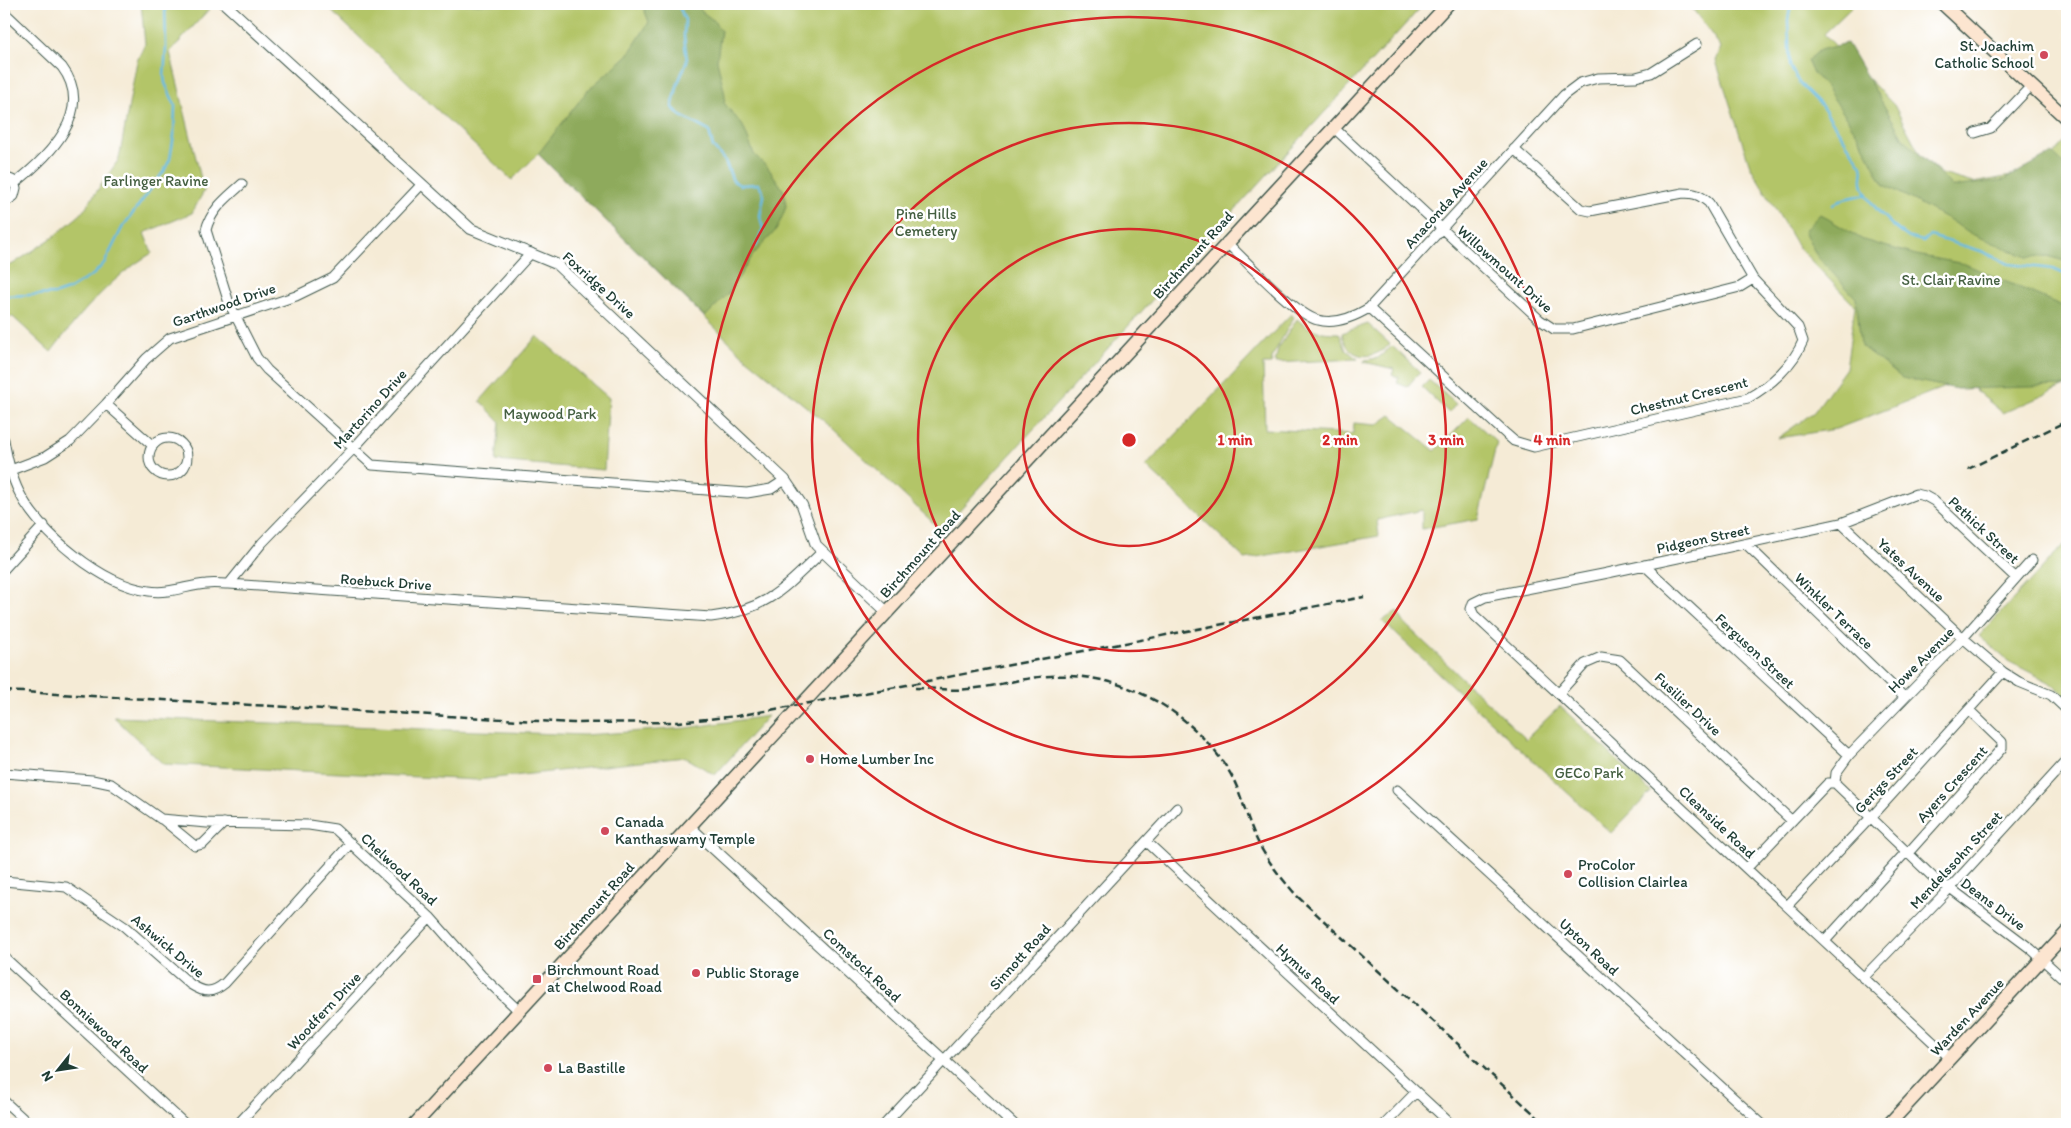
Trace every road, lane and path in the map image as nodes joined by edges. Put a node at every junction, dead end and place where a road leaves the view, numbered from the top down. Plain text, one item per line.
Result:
1 (225, 4) edge
2 (1448, 4) edge
3 (1943, 4) edge
4 (4, 12) edge
5 (1697, 44) dead end
6 (2032, 85) junction
7 (2067, 119) edge
8 (1333, 127) junction
9 (1975, 133) dead end
10 (1514, 149) junction
11 (4, 177) edge
12 (14, 184) junction
13 (242, 184) dead end
14 (422, 184) junction
15 (4, 202) edge
16 (1440, 229) junction
17 (1226, 242) junction
18 (531, 253) junction
19 (1753, 279) junction
20 (1370, 308) junction
21 (236, 315) junction
22 (106, 404) junction
23 (4, 440) edge
24 (152, 445) junction
25 (353, 449) junction
26 (11, 470) junction
27 (785, 480) junction
28 (1934, 501) joint
29 (1841, 523) junction
30 (44, 525) junction
31 (1746, 544) junction
32 (822, 552) junction
33 (2032, 560) dead end
34 (1644, 565) junction
35 (4, 569) edge
36 (2016, 578) junction
37 (229, 584) junction
38 (1474, 603) joint
39 (888, 613) junction
40 (1963, 638) junction
41 (2003, 672) junction
42 (1559, 693) junction
43 (1904, 697) junction
44 (1969, 710) junction
45 (2067, 710) edge
46 (1849, 755) junction
47 (2067, 760) edge
48 (4, 773) edge
49 (1837, 786) junction
50 (1397, 790) dead end
51 (1177, 808) dead end
52 (161, 818) junction
53 (1870, 818) junction
54 (1792, 821) junction
55 (224, 823) junction
56 (690, 827) junction
57 (1147, 842) junction
58 (351, 843) junction
59 (1907, 852) junction
60 (1747, 868) junction
61 (4, 881) edge
62 (1950, 888) junction
63 (1787, 906) junction
64 (430, 917) junction
65 (2067, 932) edge
66 (1824, 941) junction
67 (4, 957) edge
68 (2043, 960) junction
69 (1863, 978) junction
70 (2067, 982) edge
71 (519, 1011) junction
72 (1950, 1058) junction
73 (944, 1061) junction
74 (1416, 1092) junction
75 (4, 1101) edge
76 (29, 1124) edge
77 (185, 1124) edge
78 (238, 1124) edge
79 (415, 1124) edge
80 (885, 1124) edge
81 (1013, 1124) edge
82 (1385, 1124) edge
83 (1452, 1124) edge
84 (1762, 1124) edge
85 (1889, 1124) edge

1 - 14 street, Foxridge Drive
2 - 8 main road, Birchmount Road
3 - 6 main road
4 - 12 street
5 - 10 street, Anaconda Avenue
6 - 7 main road
6 - 9 street
8 - 16 street, Willowmount Drive
8 - 17 main road, Birchmount Road
10 - 16 street, Anaconda Avenue
10 - 19 street, Chestnut Crescent
11 - 12 street
12 - 15 street
13 - 21 street
14 - 18 street, Foxridge Drive
14 - 21 street, Garthwood Drive
16 - 19 street, Willowmount Drive
16 - 20 street, Anaconda Avenue
17 - 20 street, Anaconda Avenue
17 - 39 main road, Birchmount Road
18 - 25 street, Martorino Drive
18 - 27 street, Foxridge Drive
19 - 20 street, Chestnut Crescent
21 - 22 street, Garthwood Drive
21 - 25 street
22 - 24 street
22 - 26 street, Garthwood Drive
23 - 26 street, Roebuck Drive
24 - 24 street
25 - 27 street
25 - 37 street, Martorino Drive
26 - 30 street, Roebuck Drive
27 - 32 street, Foxridge Drive
28 - 29 street, Pidgeon Street
28 - 36 street, Pethick Street
29 - 31 street, Pidgeon Street
29 - 40 street, Yates Avenue
30 - 35 street
30 - 37 street, Roebuck Drive
31 - 34 street, Pidgeon Street
31 - 43 street, Winkler Terrace
32 - 37 street, Roebuck Drive
32 - 39 street, Foxridge Drive
33 - 36 street, Howe Avenue
34 - 38 street, Pidgeon Street
34 - 46 street, Ferguson Street
36 - 40 street, Howe Avenue
38 - 42 street, Cleanside Road
39 - 56 main road, Birchmount Road
40 - 41 street, Yates Avenue
40 - 43 street, Howe Avenue
41 - 44 street, Gerigs Street
41 - 45 street, Yates Avenue
42 - 54 street, Fusilier Drive
42 - 60 street, Cleanside Road
43 - 46 street, Howe Avenue
44 - 53 street, Gerigs Street
44 - 59 street, Ayers Crescent
46 - 49 street, Howe Avenue
47 - 62 street, Mendelssohn Street
48 - 52 street
49 - 53 street, Deans Drive
49 - 54 street, Howe Avenue
50 - 84 street, Upton Road
51 - 57 street, Sinnott Road
52 - 55 street, Chelwood Road
52 - 55 street
53 - 59 street, Deans Drive
53 - 63 street, Gerigs Street
54 - 60 street, Howe Avenue
55 - 58 street, Chelwood Road
56 - 71 main road, Birchmount Road
56 - 73 street, Comstock Road
57 - 73 street, Sinnott Road
57 - 74 street, Hymus Road
58 - 61 street, Ashwick Drive
58 - 64 street, Chelwood Road
59 - 62 street, Deans Drive
59 - 66 street, Ayers Crescent
60 - 63 street, Cleanside Road
62 - 68 street, Deans Drive
62 - 69 street, Mendelssohn Street
63 - 66 street, Cleanside Road
64 - 71 street, Chelwood Road
64 - 78 street, Woodfern Drive
65 - 68 main road, Warden Avenue
66 - 69 street, Cleanside Road
67 - 77 street, Bonniewood Road
68 - 70 street, Deans Drive
68 - 72 main road, Warden Avenue
69 - 72 street, Cleanside Road
71 - 79 main road, Birchmount Road
72 - 85 main road, Warden Avenue
73 - 80 street, Sinnott Road
73 - 81 street, Comstock Road
74 - 82 street
74 - 83 street, Hymus Road
75 - 76 street

